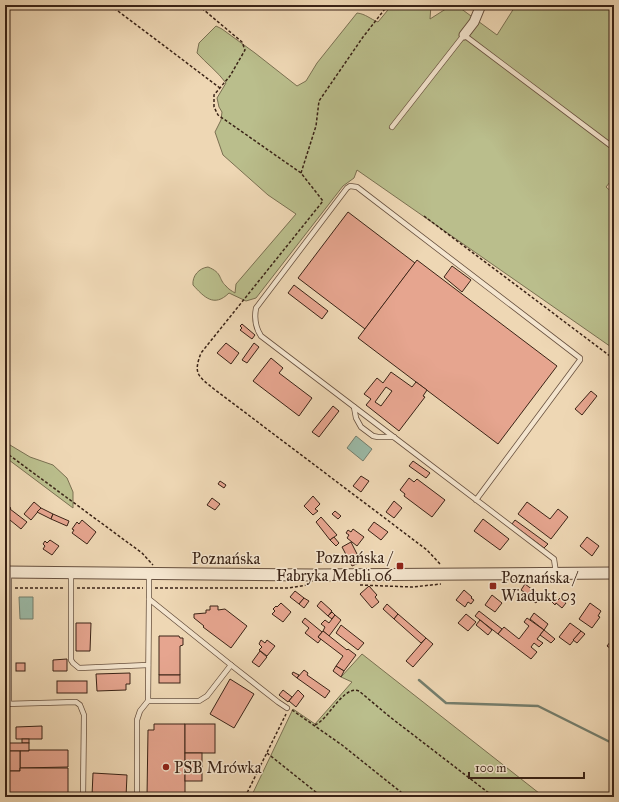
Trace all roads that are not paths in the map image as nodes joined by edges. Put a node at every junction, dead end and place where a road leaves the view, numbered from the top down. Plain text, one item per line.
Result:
1 (481, 5) edge
2 (464, 35) junction
3 (392, 127) dead end
4 (614, 148) edge
5 (354, 406) junction
6 (394, 438) junction
7 (476, 500) junction
8 (7, 572) edge
9 (72, 572) junction
10 (152, 573) junction
11 (614, 573) edge
12 (556, 574) junction
13 (149, 599) junction
14 (148, 665) junction
15 (231, 666) junction
16 (148, 701) junction
17 (7, 704) edge
18 (288, 708) road end
19 (83, 797) edge
20 (136, 797) edge

1 - 2 street
2 - 3 lane
2 - 4 lane
5 - 6 lane
5 - 6 lane
5 - 7 lane
6 - 7 lane
7 - 12 lane
8 - 9 street, Poznańska
8 - 17 lane
9 - 10 street, Poznańska
9 - 14 lane
10 - 12 street, Poznańska
10 - 13 lane
11 - 12 street, Poznańska
13 - 14 lane
13 - 15 lane
14 - 16 lane
15 - 16 lane
15 - 18 lane
16 - 20 lane
17 - 19 lane

